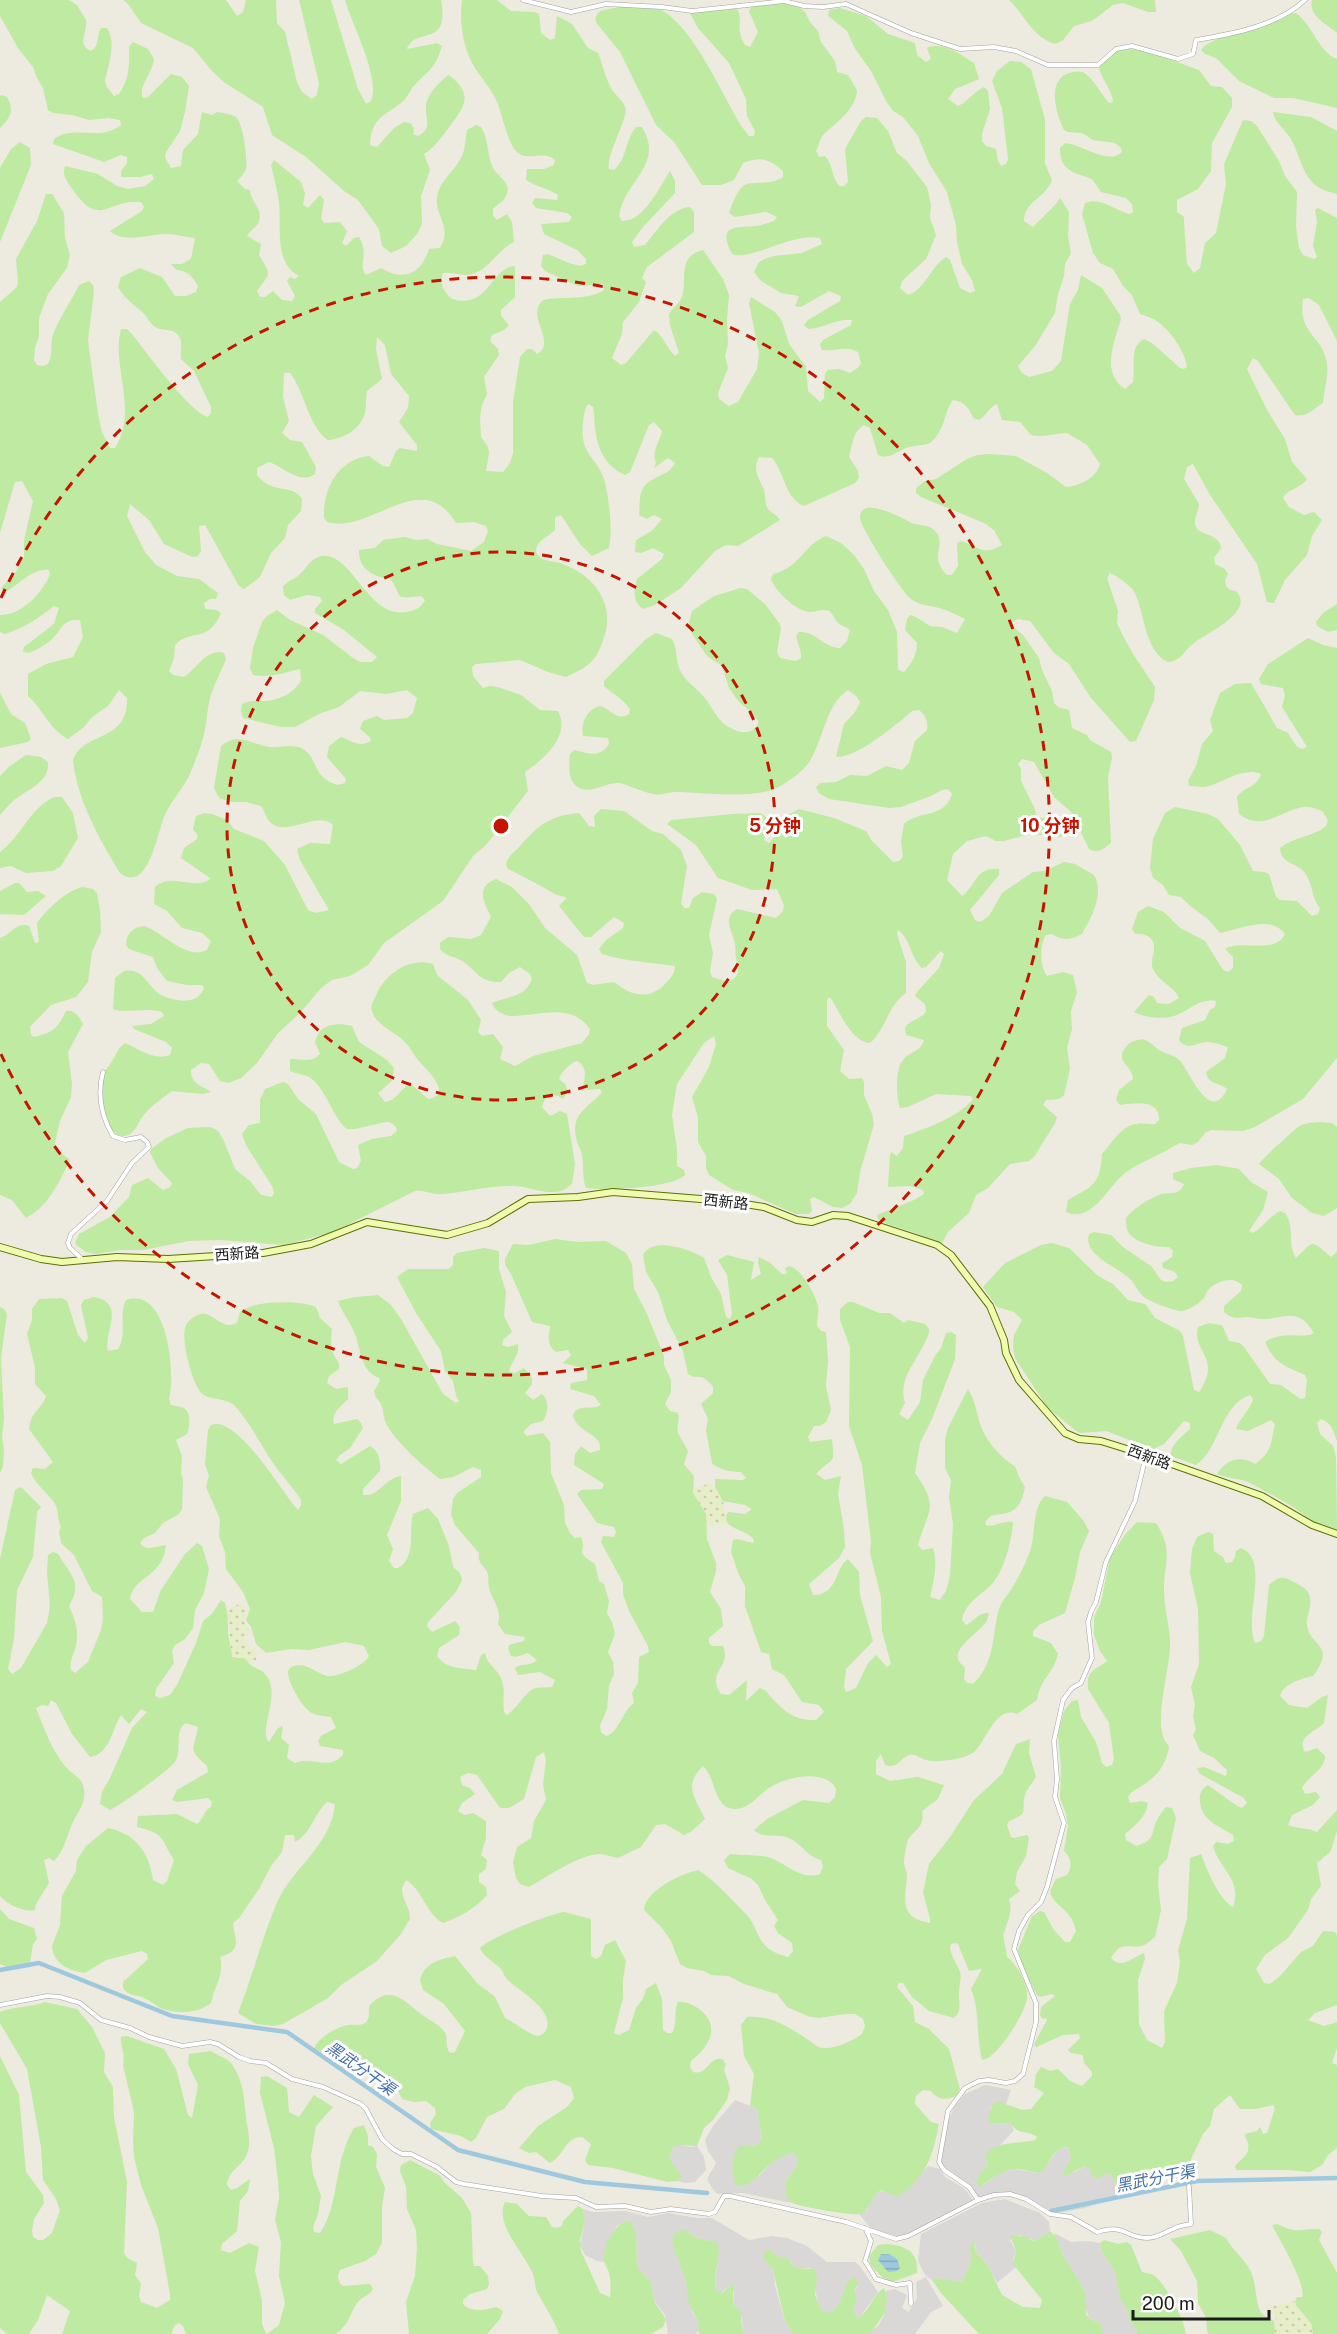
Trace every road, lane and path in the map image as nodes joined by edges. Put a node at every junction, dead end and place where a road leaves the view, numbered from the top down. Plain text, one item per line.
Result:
1 (523, 0) edge
2 (1305, 0) edge
3 (103, 1072) dead end
4 (0, 1247) edge
5 (83, 1260) junction
6 (1146, 1455) junction
7 (1337, 1534) edge
8 (0, 2005) edge
9 (1189, 2186) dead end
10 (978, 2200) junction
11 (864, 2228) junction
12 (882, 2235) junction
13 (871, 2241) junction
14 (910, 2304) dead end

1 - 2 street
3 - 5 street
4 - 5 street, 西新路
5 - 6 street, 西新路
6 - 7 street, 西新路
6 - 10 street
8 - 11 street
9 - 10 street
10 - 12 street
11 - 12 street
11 - 13 street
12 - 13 street
13 - 14 street

